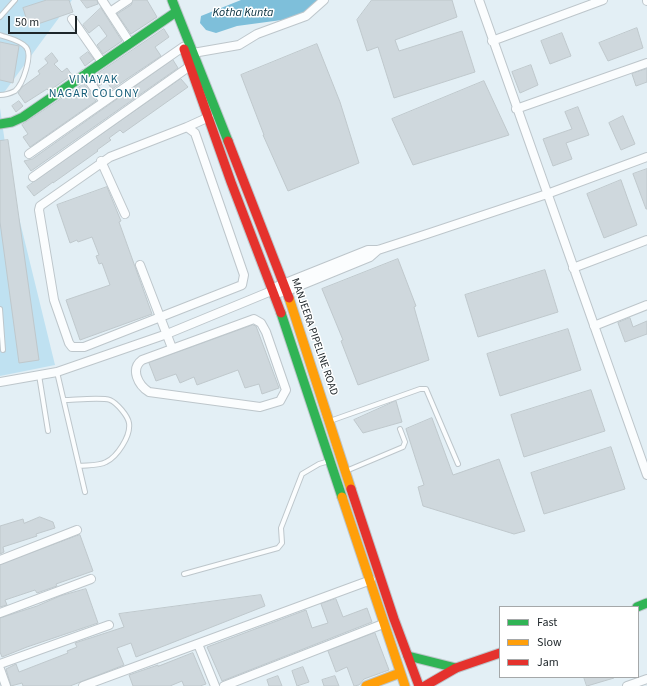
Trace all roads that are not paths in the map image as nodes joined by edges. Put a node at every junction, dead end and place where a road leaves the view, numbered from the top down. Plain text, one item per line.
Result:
1 (15, 0) edge
2 (102, 0) edge
3 (128, 0) edge
4 (165, 0) edge
5 (172, 0) edge
6 (324, 0) edge
7 (479, 0) edge
8 (603, 0) edge
9 (110, 12) junction
10 (174, 14) junction
11 (0, 17) edge
12 (72, 19) dead end
13 (0, 35) edge
14 (492, 41) junction
15 (130, 43) junction
16 (183, 47) junction
17 (193, 53) junction
18 (102, 62) junction
19 (647, 63) edge
20 (190, 66) junction
21 (84, 74) junction
22 (0, 95) edge
23 (104, 102) junction
24 (516, 108) junction
25 (209, 117) junction
26 (0, 124) edge
27 (187, 127) junction
28 (29, 154) dead end
29 (647, 157) edge
30 (102, 161) junction
31 (236, 162) junction
32 (226, 164) junction
33 (33, 177) dead end
34 (547, 194) junction
35 (125, 214) dead end
36 (647, 240) edge
37 (140, 265) dead end
38 (573, 268) junction
39 (285, 287) junction
40 (272, 291) junction
41 (647, 305) edge
42 (0, 309) edge
43 (161, 317) junction
44 (1, 325) edge
45 (594, 326) junction
46 (167, 334) junction
47 (172, 348) junction
48 (3, 350) dead end
49 (58, 372) junction
50 (39, 375) junction
51 (0, 382) edge
52 (64, 400) junction
53 (330, 421) junction
54 (400, 429) dead end
55 (48, 431) dead end
56 (331, 461) junction
57 (458, 464) dead end
58 (79, 466) junction
59 (346, 471) junction
60 (647, 476) edge
61 (84, 492) dead end
62 (364, 523) junction
63 (353, 526) junction
64 (77, 530) dead end
65 (0, 560) edge
66 (184, 574) dead end
67 (91, 579) dead end
68 (371, 580) junction
69 (0, 613) edge
70 (383, 624) junction
71 (109, 625) dead end
72 (198, 644) junction
73 (499, 653) edge
74 (408, 656) junction
75 (0, 664) edge
76 (456, 668) junction
77 (0, 669) edge
78 (400, 673) junction
79 (647, 679) edge
80 (4, 684) edge
81 (83, 686) edge
82 (215, 686) edge
83 (224, 686) edge
84 (366, 686) edge
85 (405, 686) edge
86 (418, 686) edge
87 (426, 686) edge
88 (627, 686) edge

1 - 11 lane
2 - 9 street
3 - 9 street
4 - 10 main road, MANJEERA PIPELINE ROAD
5 - 10 main road, MANJEERA PIPELINE ROAD
6 - 17 street
7 - 14 street
8 - 14 street
9 - 15 street
10 - 15 main road
10 - 16 main road, MANJEERA PIPELINE ROAD
10 - 17 main road, MANJEERA PIPELINE ROAD
12 - 18 street
13 - 22 lane
14 - 24 street
15 - 18 main road
16 - 20 main road, MANJEERA PIPELINE ROAD
16 - 23 street
17 - 31 main road, MANJEERA PIPELINE ROAD
18 - 21 main road
19 - 24 street
20 - 25 main road, MANJEERA PIPELINE ROAD
20 - 33 street
21 - 23 street
21 - 26 main road
23 - 28 street
24 - 34 street
25 - 27 street
25 - 32 main road, MANJEERA PIPELINE ROAD
27 - 30 street
27 - 43 street
29 - 34 street
30 - 35 street
30 - 43 street
31 - 32 main road
31 - 39 main road, MANJEERA PIPELINE ROAD
32 - 40 main road, MANJEERA PIPELINE ROAD
34 - 38 street
34 - 39 street
36 - 38 street
37 - 43 street
38 - 45 street
39 - 40 street
39 - 53 main road, MANJEERA PIPELINE ROAD
40 - 46 street
40 - 56 main road, MANJEERA PIPELINE ROAD
41 - 45 street
42 - 44 lane
43 - 46 street
44 - 48 lane
45 - 60 street
46 - 47 street
46 - 49 street
47 - 47 street
49 - 50 street
49 - 52 lane
50 - 51 street
50 - 55 lane
52 - 58 lane
52 - 58 lane
53 - 57 lane
53 - 59 main road, MANJEERA PIPELINE ROAD
54 - 59 lane
56 - 63 main road, MANJEERA PIPELINE ROAD
56 - 66 lane
58 - 61 lane
59 - 62 main road, MANJEERA PIPELINE ROAD
62 - 63 main road
62 - 74 main road, MANJEERA PIPELINE ROAD
63 - 68 main road, MANJEERA PIPELINE ROAD
64 - 65 street
67 - 69 street
68 - 70 main road, MANJEERA PIPELINE ROAD
68 - 72 street
70 - 78 main road, MANJEERA PIPELINE ROAD
70 - 83 street
71 - 75 street
72 - 81 street
72 - 82 street
73 - 76 main road
74 - 76 main road
74 - 86 main road, MANJEERA PIPELINE ROAD
76 - 87 main road
77 - 80 street
78 - 84 main road
78 - 85 main road, MANJEERA PIPELINE ROAD
79 - 88 street

